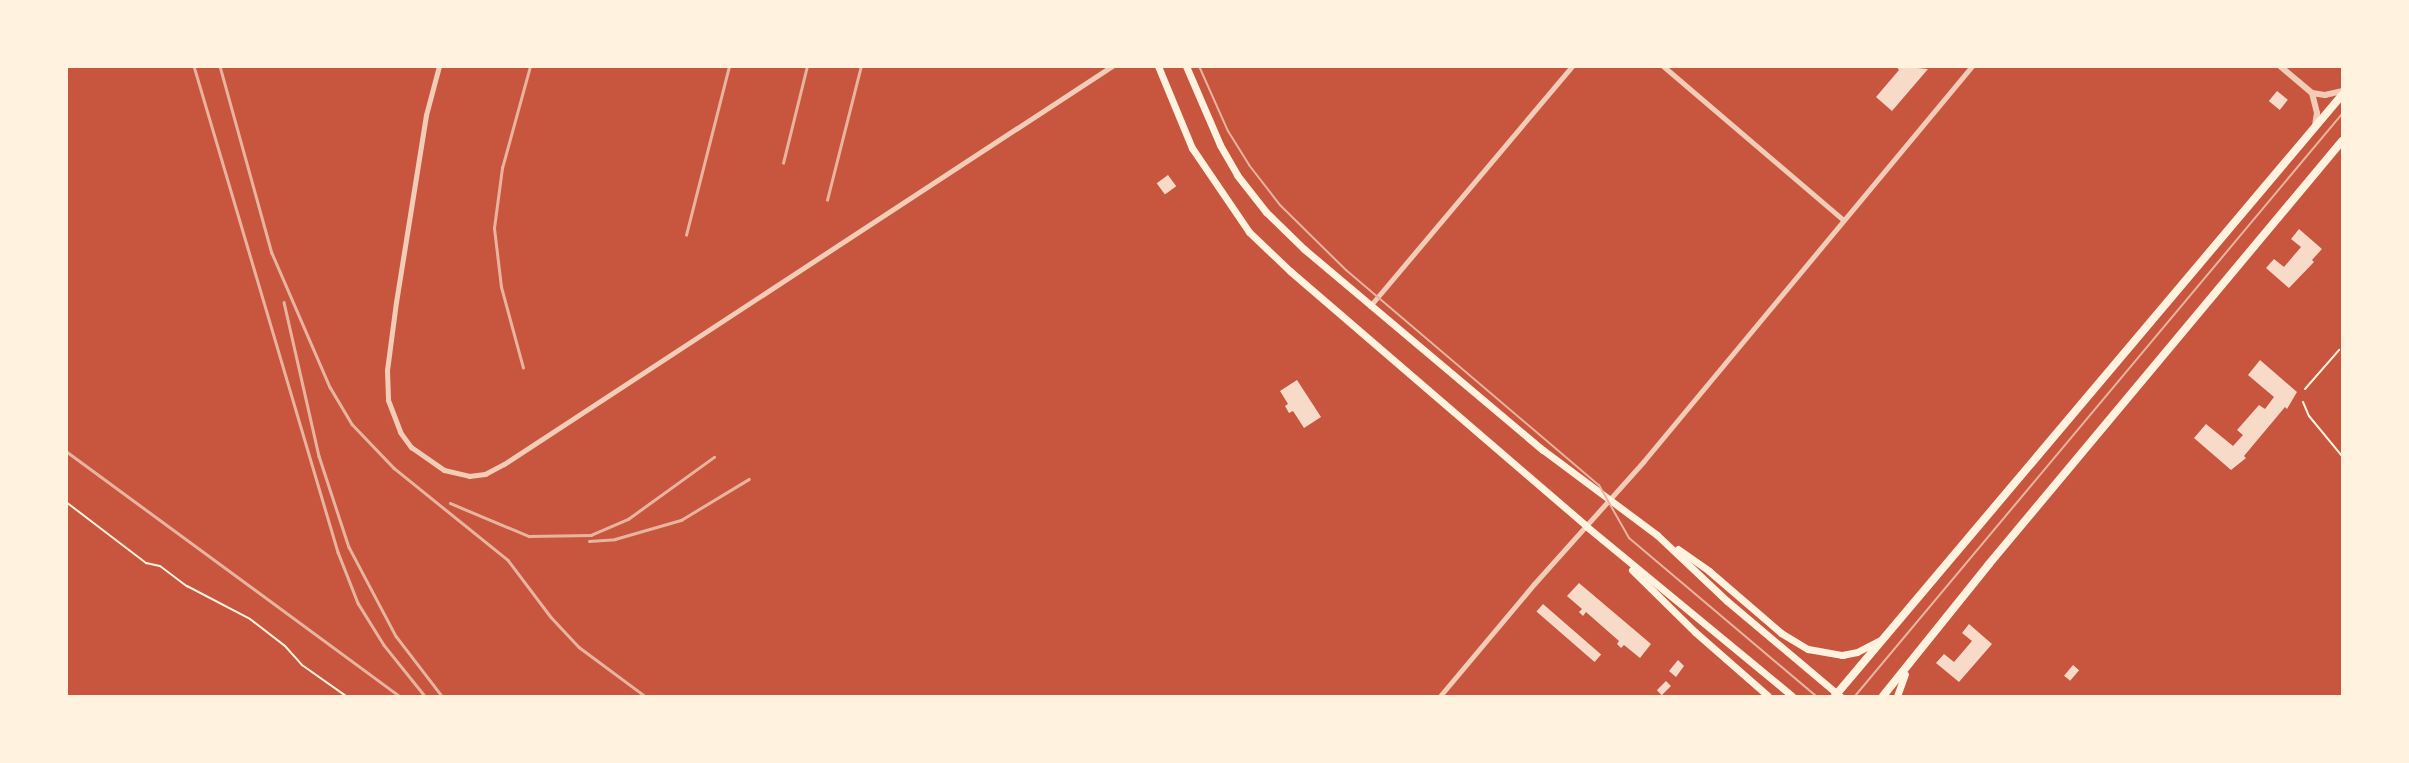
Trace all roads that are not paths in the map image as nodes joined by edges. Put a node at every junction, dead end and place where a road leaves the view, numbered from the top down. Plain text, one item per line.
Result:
1 (439, 66) edge
2 (1112, 66) edge
3 (1158, 66) edge
4 (1185, 66) edge
5 (1572, 66) edge
6 (1663, 66) edge
7 (1972, 66) edge
8 (2280, 66) edge
9 (2312, 93) junction
10 (2343, 93) edge
11 (2315, 127) junction
12 (2342, 142) edge
13 (1843, 220) junction
14 (1370, 306) junction
15 (1610, 499) junction
16 (1586, 526) junction
17 (1657, 535) junction
18 (1619, 553) junction
19 (1889, 635) junction
20 (1917, 656) junction
21 (1440, 696) edge
22 (1768, 696) edge
23 (1792, 696) edge
24 (1837, 696) edge
25 (1883, 696) edge
26 (1897, 696) edge

1 - 2 street
3 - 16 main road
4 - 14 main road
5 - 14 street
6 - 13 street
7 - 13 street
8 - 9 street
9 - 10 street
9 - 11 street
10 - 11 main road
11 - 19 main road
12 - 20 main road
13 - 15 street
14 - 15 main road
15 - 16 street
15 - 17 main road
16 - 18 main road
16 - 21 street
17 - 19 main road
17 - 24 main road
18 - 22 main road
18 - 23 main road
19 - 24 main road
20 - 25 main road
20 - 26 main road

